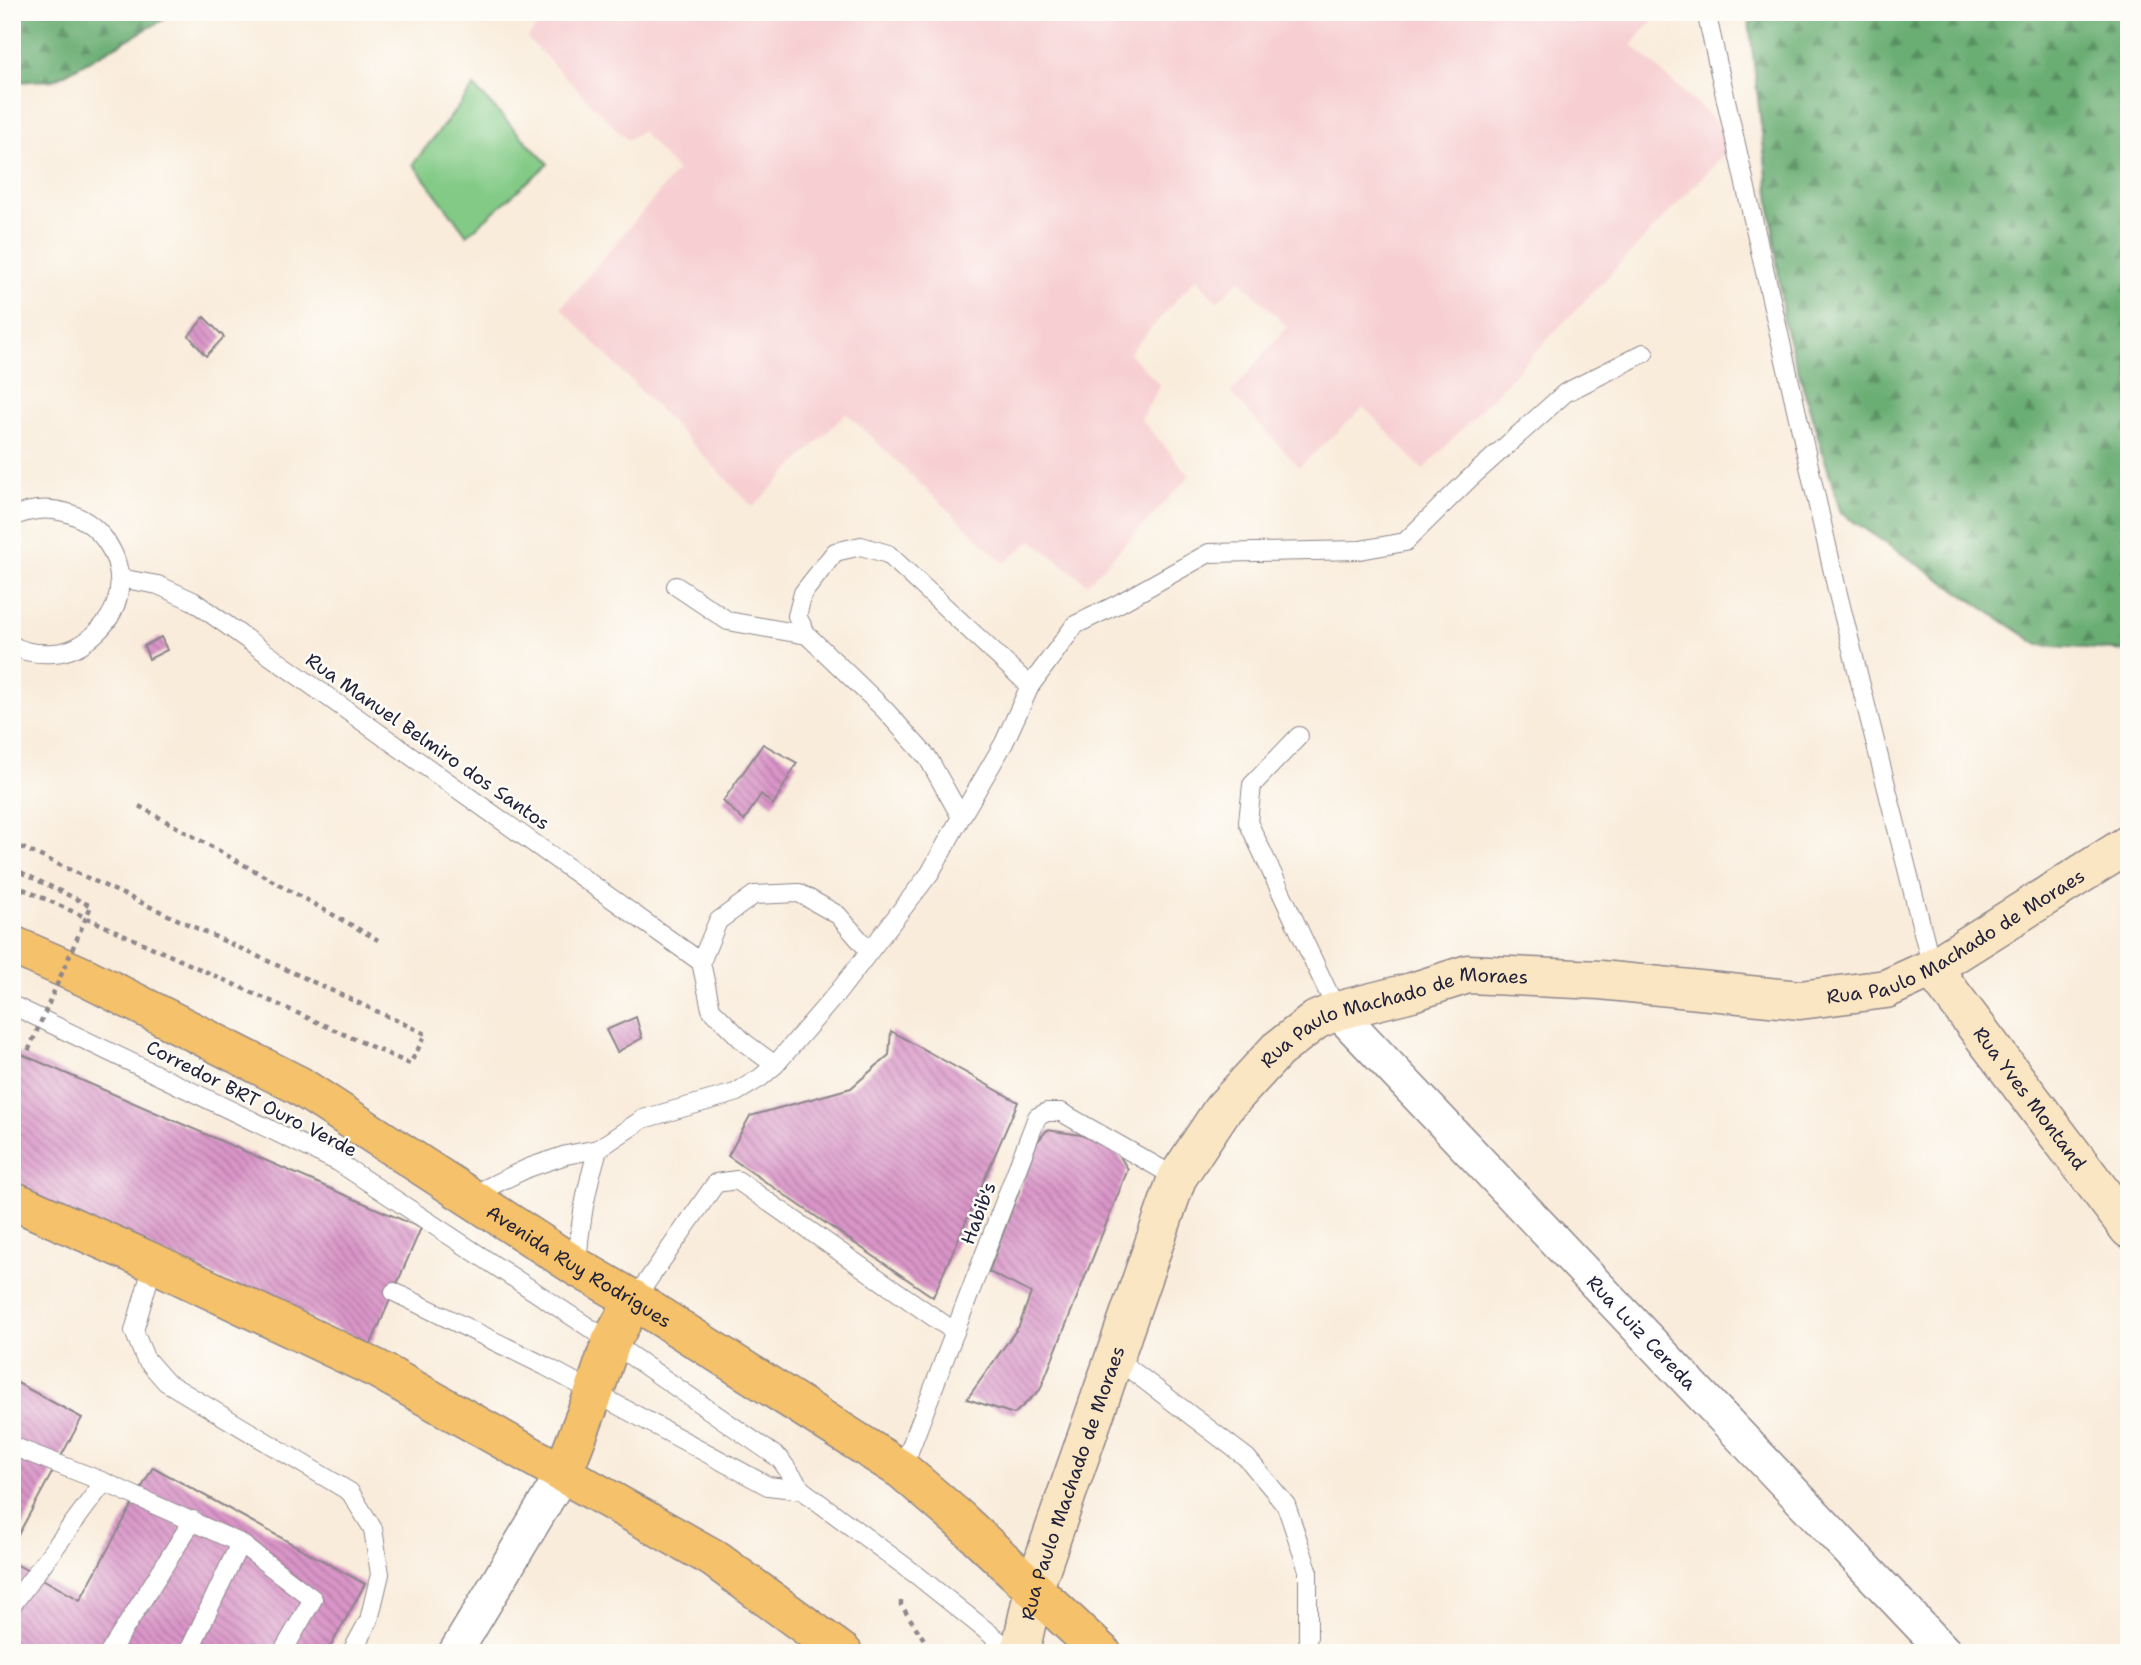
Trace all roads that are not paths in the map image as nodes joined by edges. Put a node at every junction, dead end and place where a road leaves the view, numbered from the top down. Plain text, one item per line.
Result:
1 (1706, 12) edge
2 (1644, 353) dead end
3 (12, 517) edge
4 (119, 578) junction
5 (676, 586) dead end
6 (807, 635) junction
7 (12, 645) edge
8 (40, 654) junction
9 (12, 656) edge
10 (1030, 686) junction
11 (1299, 736) dead end
12 (961, 817) junction
13 (2129, 844) edge
14 (12, 945) edge
15 (869, 951) junction
16 (701, 962) junction
17 (1932, 968) junction
18 (12, 1005) edge
19 (1337, 1011) junction
20 (775, 1065) junction
21 (598, 1149) junction
22 (1177, 1178) junction
23 (470, 1196) junction
24 (12, 1200) edge
25 (2129, 1229) edge
26 (155, 1257) junction
27 (576, 1267) junction
28 (394, 1292) dead end
29 (634, 1300) junction
30 (955, 1332) junction
31 (611, 1342) junction
32 (1114, 1357) junction
33 (594, 1393) junction
34 (12, 1446) edge
35 (902, 1470) junction
36 (563, 1473) junction
37 (104, 1482) junction
38 (802, 1490) junction
39 (192, 1520) junction
40 (240, 1543) junction
41 (1034, 1588) junction
42 (12, 1605) edge
43 (1308, 1638) dead end
44 (109, 1653) edge
45 (188, 1653) edge
46 (282, 1653) edge
47 (351, 1653) edge
48 (455, 1653) edge
49 (844, 1653) edge
50 (1014, 1653) edge
51 (1020, 1653) edge
52 (1102, 1653) edge
53 (1946, 1653) edge

1 - 17 lane
2 - 10 lane
3 - 4 lane
4 - 8 lane
4 - 16 lane, Rua Manuel Belmiro dos Santos
5 - 6 lane
6 - 10 lane
6 - 12 lane
7 - 8 lane
8 - 9 lane
10 - 12 lane
11 - 19 lane
12 - 15 lane
13 - 17 main road, Rua Paulo Machado de Moraes
14 - 23 main road, Avenida Ruy Rodrigues
15 - 16 lane
15 - 20 lane
16 - 20 lane
17 - 19 main road, Rua Paulo Machado de Moraes
17 - 25 main road, Rua Yves Montand
18 - 31 lane, Corredor BRT Ouro Verde
19 - 22 main road, Rua Paulo Machado de Moraes
19 - 53 street, Rua Luiz Cereda
20 - 21 lane
21 - 23 lane
21 - 27 lane
22 - 30 lane, Habib's
22 - 32 main road, Rua Paulo Machado de Moraes
23 - 27 main road, Avenida Ruy Rodrigues
24 - 26 main road
26 - 36 main road
26 - 47 lane
27 - 29 main road, Avenida Ruy Rodrigues
28 - 33 lane, Corredor BRT Ouro Verde
29 - 30 lane
29 - 31 main road
29 - 35 main road, Avenida Ruy Rodrigues
30 - 35 lane, Habib's
31 - 33 main road
31 - 38 lane, Corredor BRT Ouro Verde
32 - 41 main road, Rua Paulo Machado de Moraes
32 - 43 lane
33 - 36 main road
33 - 38 lane, Corredor BRT Ouro Verde
34 - 37 lane
35 - 41 main road, Avenida Ruy Rodrigues
36 - 48 street
36 - 49 main road
37 - 39 lane
37 - 42 lane
38 - 50 lane, Corredor BRT Ouro Verde
39 - 40 lane
39 - 44 lane
40 - 45 lane
40 - 46 lane
41 - 51 main road, Rua Paulo Machado de Moraes
41 - 52 main road, Avenida Ruy Rodrigues

